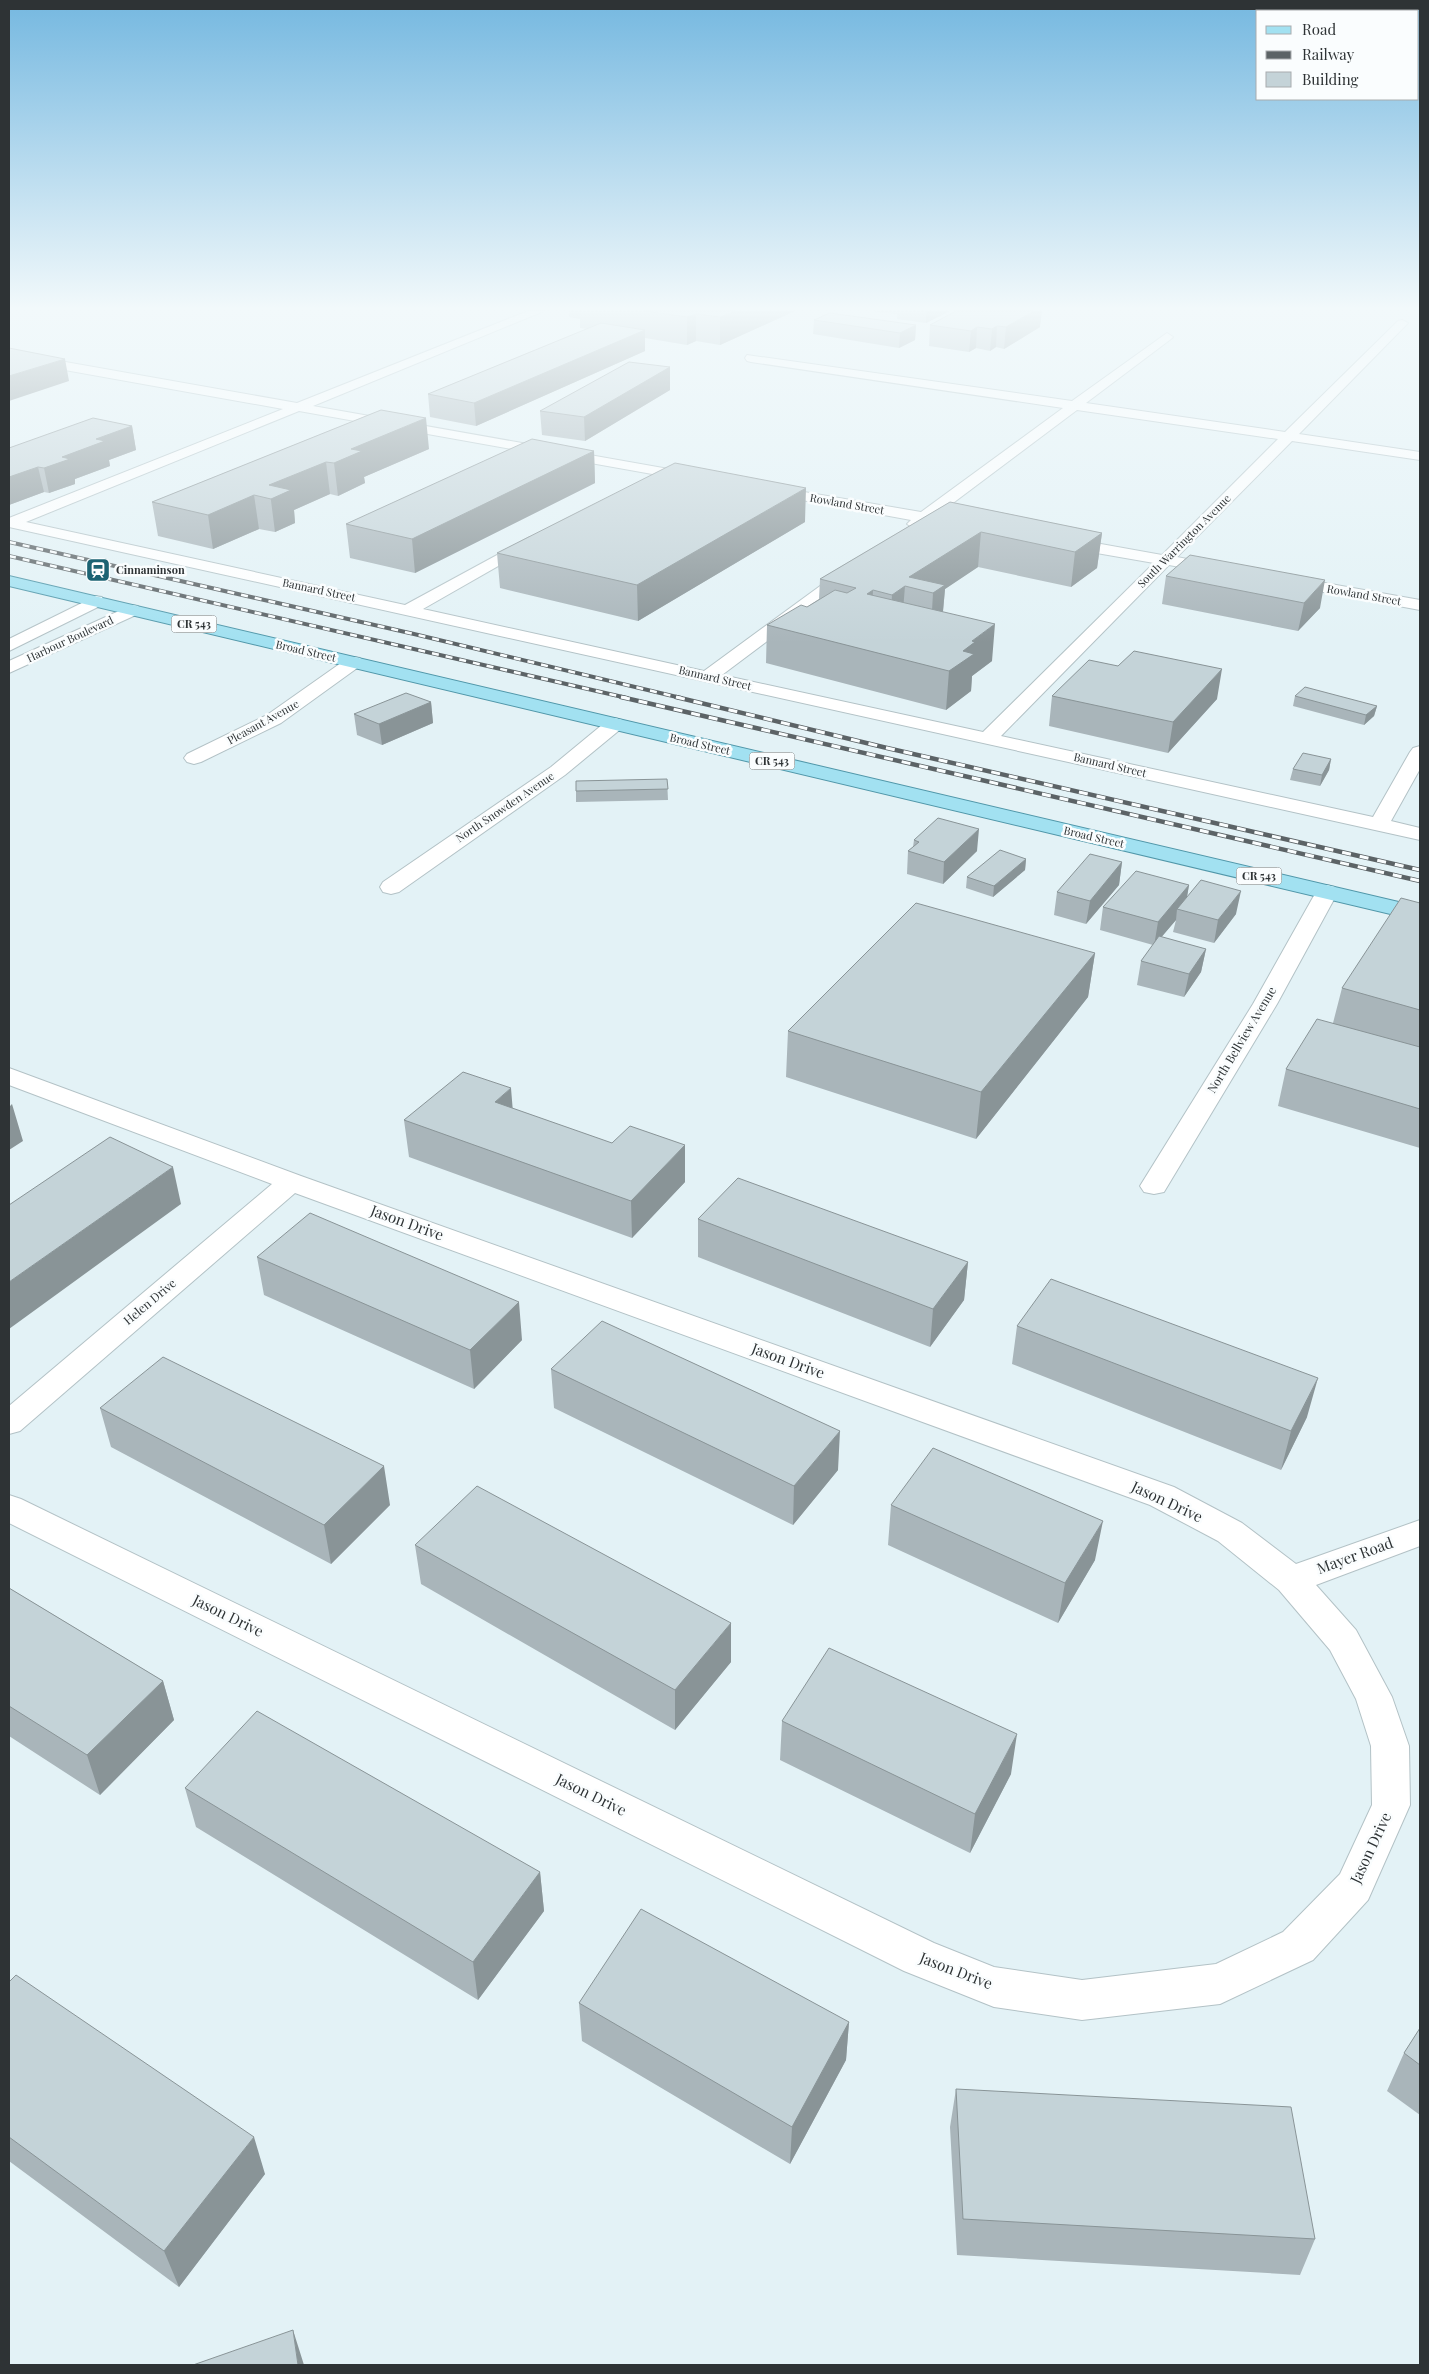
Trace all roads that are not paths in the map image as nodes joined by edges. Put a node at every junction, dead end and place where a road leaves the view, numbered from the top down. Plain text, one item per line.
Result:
1 (262, 422) edge
2 (383, 422) edge
3 (1052, 422) edge
4 (1187, 422) edge
5 (1303, 422) edge
6 (1288, 437) junction
7 (1420, 456) edge
8 (658, 470) junction
9 (707, 479) edge
10 (632, 485) edge
11 (756, 488) edge
12 (923, 517) junction
13 (10, 523) edge
14 (972, 526) edge
15 (546, 533) edge
16 (900, 535) edge
17 (1049, 540) edge
18 (1166, 560) junction
19 (860, 564) edge
20 (1234, 572) edge
21 (1273, 579) edge
22 (9, 580) edge
23 (96, 601) junction
24 (1420, 605) edge
25 (132, 610) junction
26 (409, 610) junction
27 (9, 646) edge
28 (354, 662) junction
29 (9, 668) edge
30 (709, 676) junction
31 (615, 724) junction
32 (988, 738) junction
33 (1420, 752) edge
34 (194, 758) dead end
35 (1379, 825) junction
36 (1420, 834) edge
37 (391, 887) dead end
38 (1327, 892) junction
39 (1420, 914) edge
40 (9, 1076) edge
41 (291, 1182) junction
42 (1154, 1186) dead end
43 (9, 1423) edge
44 (9, 1508) edge
45 (1420, 1533) edge
46 (1291, 1580) junction

1 - 13 street
2 - 8 street
3 - 12 street
4 - 6 street
5 - 6 street, South Warrington Avenue
6 - 7 street
6 - 18 street, South Warrington Avenue
8 - 9 street
8 - 10 street
11 - 12 street, Rowland Street
12 - 14 street, Rowland Street
12 - 16 street
13 - 26 street, Bannard Street
15 - 26 street
17 - 18 street
18 - 20 street
18 - 32 street, South Warrington Avenue
19 - 30 street
21 - 24 street, Rowland Street
22 - 23 main road, Broad Street / CR 543
23 - 25 main road, Broad Street / CR 543
23 - 27 street, Harbour Boulevard
25 - 28 main road, Broad Street / CR 543
25 - 29 street, Harbour Boulevard
26 - 30 street, Bannard Street
28 - 31 main road, Broad Street / CR 543
28 - 34 street, Pleasant Avenue
30 - 32 street, Bannard Street
31 - 37 street, North Snowden Avenue
31 - 38 main road, Broad Street / CR 543
32 - 35 street, Bannard Street
33 - 35 street
35 - 36 street, Bannard Street
38 - 39 main road, Broad Street / CR 543
38 - 42 street, North Bellview Avenue
40 - 41 street, Jason Drive
41 - 43 street, Helen Drive
41 - 46 street, Jason Drive
44 - 46 street, Jason Drive
45 - 46 street, Mayer Road

